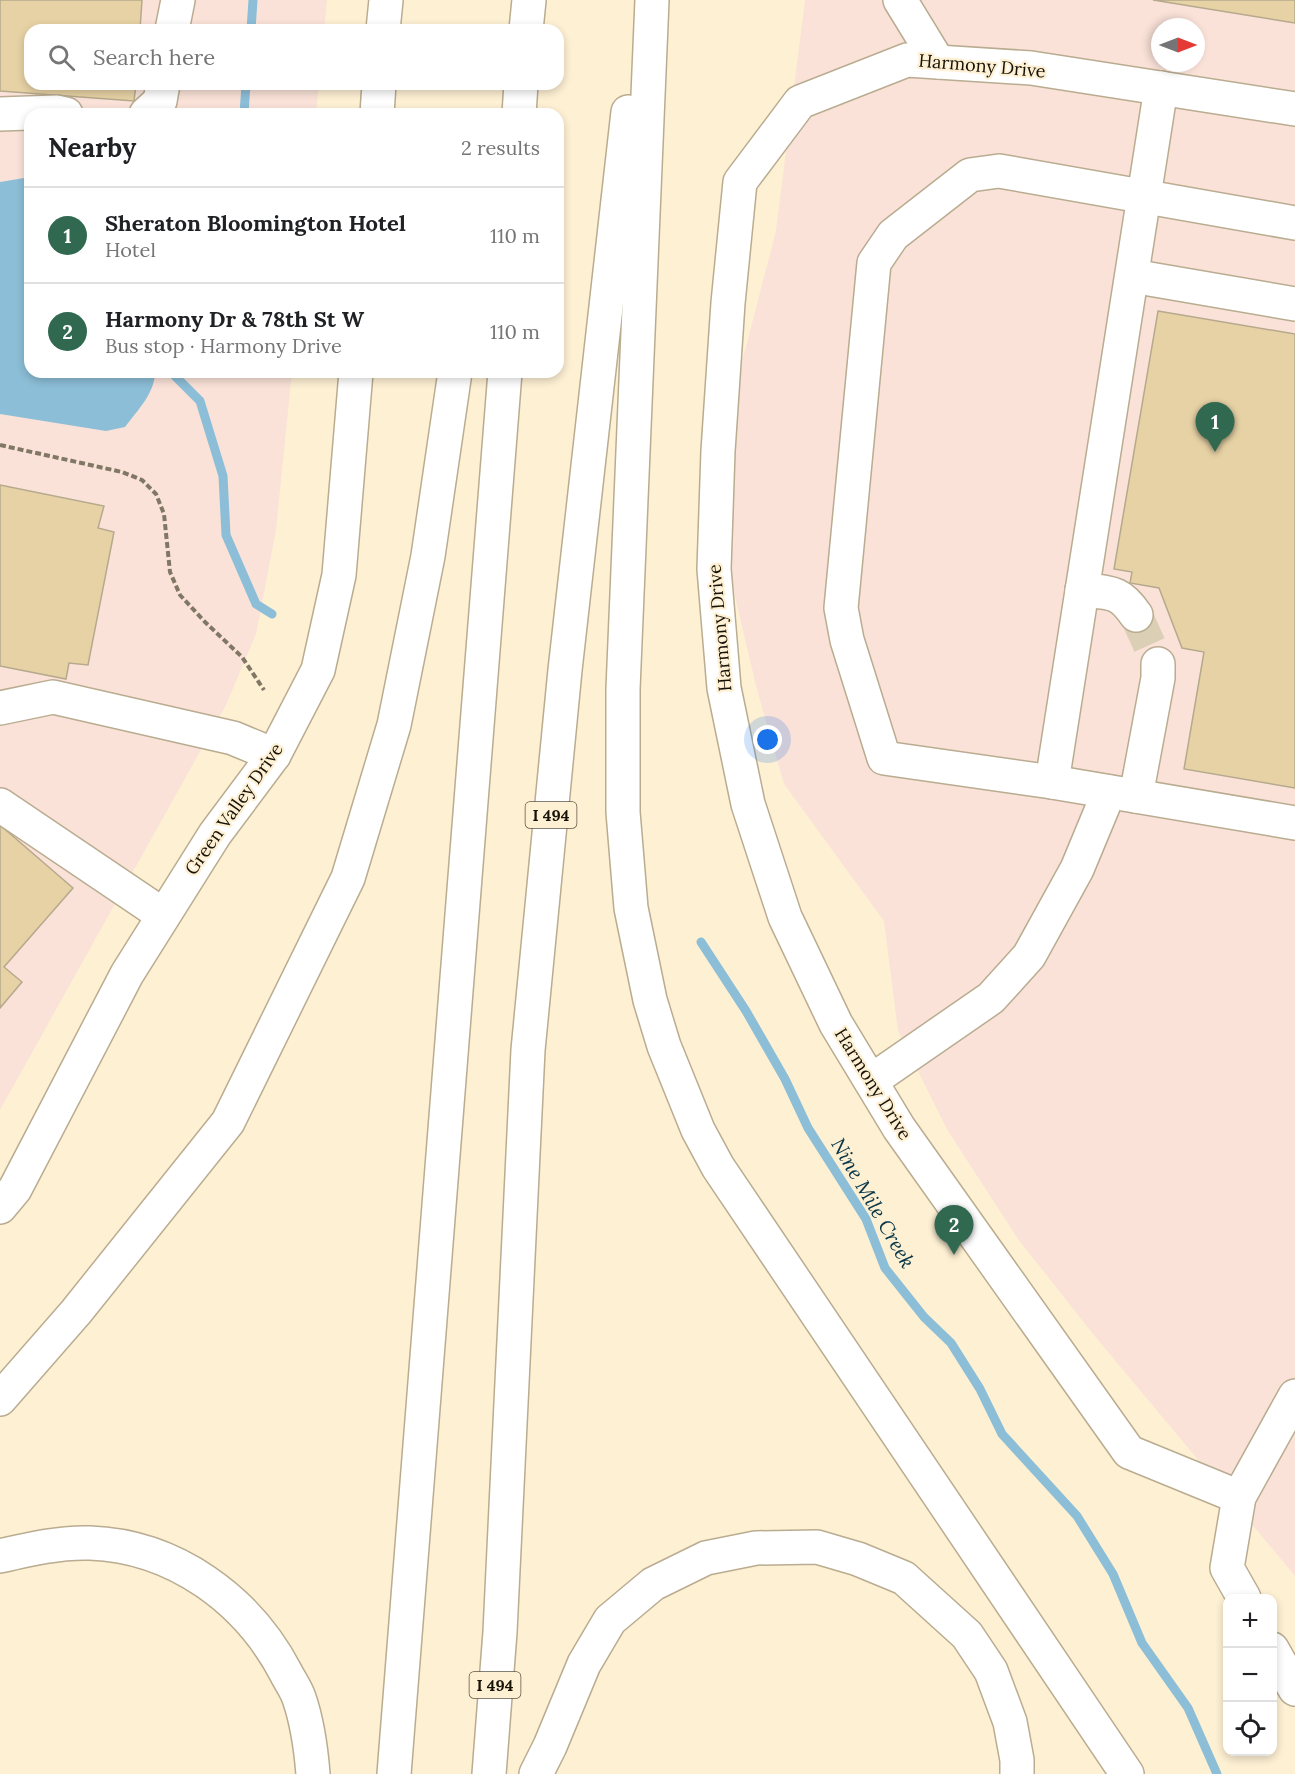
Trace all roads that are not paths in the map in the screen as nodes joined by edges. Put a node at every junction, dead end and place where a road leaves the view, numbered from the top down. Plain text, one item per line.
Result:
1 (178, 0) edge
2 (386, 0) edge
3 (529, 0) edge
4 (640, 0) edge
5 (652, 0) edge
6 (900, 0) edge
7 (173, 24) edge
8 (384, 24) edge
9 (527, 24) edge
10 (938, 62) junction
11 (1161, 88) junction
12 (162, 90) edge
13 (379, 90) edge
14 (521, 90) edge
15 (152, 108) edge
16 (377, 108) edge
17 (519, 108) edge
18 (1295, 109) edge
19 (24, 113) edge
20 (0, 114) edge
21 (1144, 198) junction
22 (1295, 223) edge
23 (1132, 276) junction
24 (1295, 304) edge
25 (355, 378) edge
26 (454, 378) edge
27 (505, 378) edge
28 (1082, 590) junction
29 (1136, 615) tunnel mouth
30 (1158, 664) tunnel mouth
31 (0, 708) edge
32 (274, 755) junction
33 (1052, 782) junction
34 (1123, 794) junction
35 (0, 805) edge
36 (1295, 823) edge
37 (163, 915) junction
38 (871, 1081) junction
39 (0, 1207) edge
40 (1295, 1396) edge
41 (0, 1399) edge
42 (1239, 1497) junction
43 (0, 1556) edge
44 (1241, 1594) edge
45 (1277, 1658) edge
46 (1295, 1689) edge
47 (313, 1774) edge
48 (394, 1774) edge
49 (489, 1774) edge
50 (536, 1774) edge
51 (1017, 1774) edge
52 (1127, 1774) edge

1 - 7 main road
2 - 8 main road
3 - 9 main road
4 - 49 main road, I 494
5 - 52 main road
6 - 10 main road
10 - 11 main road, Harmony Drive
10 - 38 main road, Harmony Drive
11 - 18 main road, Harmony Drive
11 - 21 main road
12 - 15 main road
13 - 16 main road
14 - 17 main road
19 - 20 main road
21 - 22 main road
21 - 23 main road
21 - 33 main road
23 - 24 main road
23 - 28 main road
25 - 32 main road, Green Valley Drive
26 - 41 main road
27 - 48 main road
28 - 29 main road
28 - 33 main road
30 - 34 main road
31 - 32 main road
32 - 37 main road, Green Valley Drive
33 - 34 main road
34 - 36 main road
34 - 38 main road
35 - 37 main road
37 - 39 main road, Green Valley Drive
38 - 42 main road, Harmony Drive
40 - 42 main road
42 - 44 main road
43 - 47 main road
45 - 46 main road
50 - 51 main road

